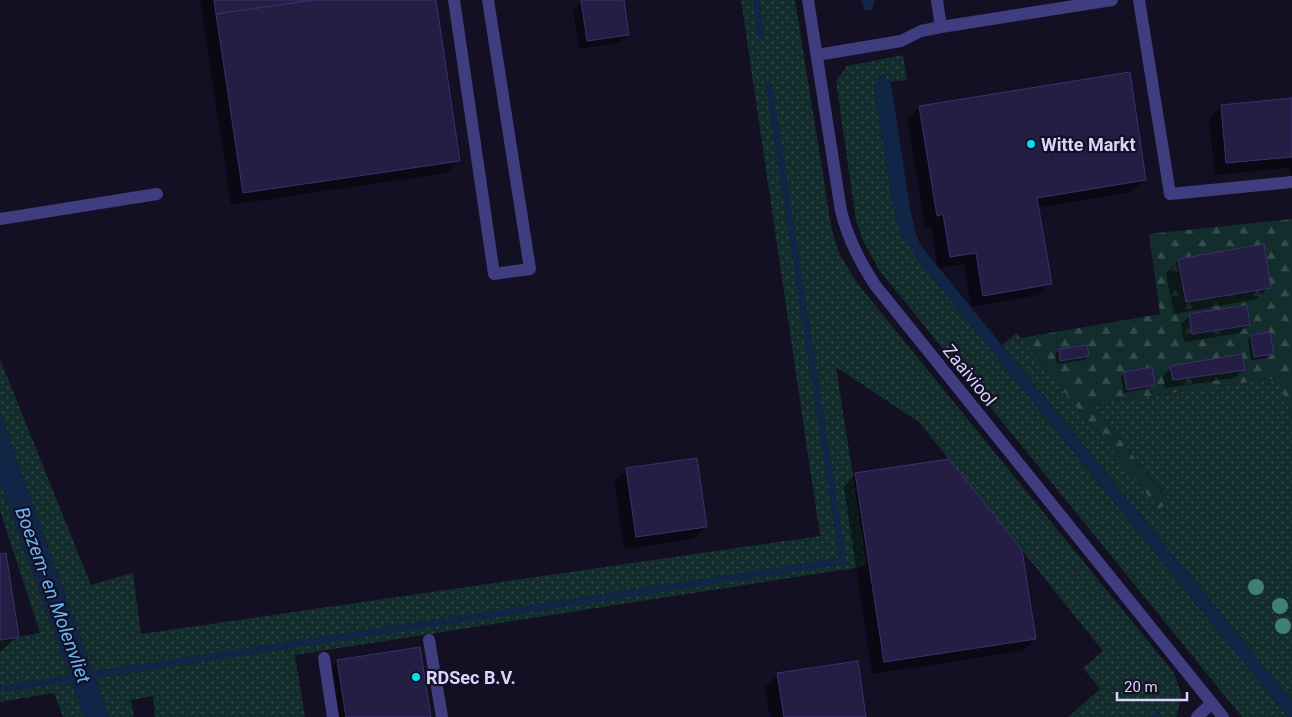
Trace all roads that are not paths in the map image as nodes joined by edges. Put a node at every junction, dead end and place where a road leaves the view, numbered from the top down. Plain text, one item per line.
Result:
1 (454, 0) edge
2 (488, 0) edge
3 (808, 0) edge
4 (937, 0) edge
5 (1112, 0) edge
6 (1139, 0) edge
7 (941, 27) junction
8 (817, 54) junction
9 (1292, 182) edge
10 (157, 194) dead end
11 (0, 220) edge
12 (429, 640) dead end
13 (324, 658) dead end
14 (1212, 703) junction
15 (334, 717) edge
16 (442, 717) edge
17 (1196, 717) edge
18 (1224, 717) edge

1 - 2 street
3 - 8 street, Zaaiviool
4 - 7 street
5 - 7 street
6 - 9 street
7 - 8 street
8 - 14 street, Zaaiviool
10 - 11 street
12 - 16 street
13 - 15 street
14 - 17 street
14 - 18 street, Zaaiviool

